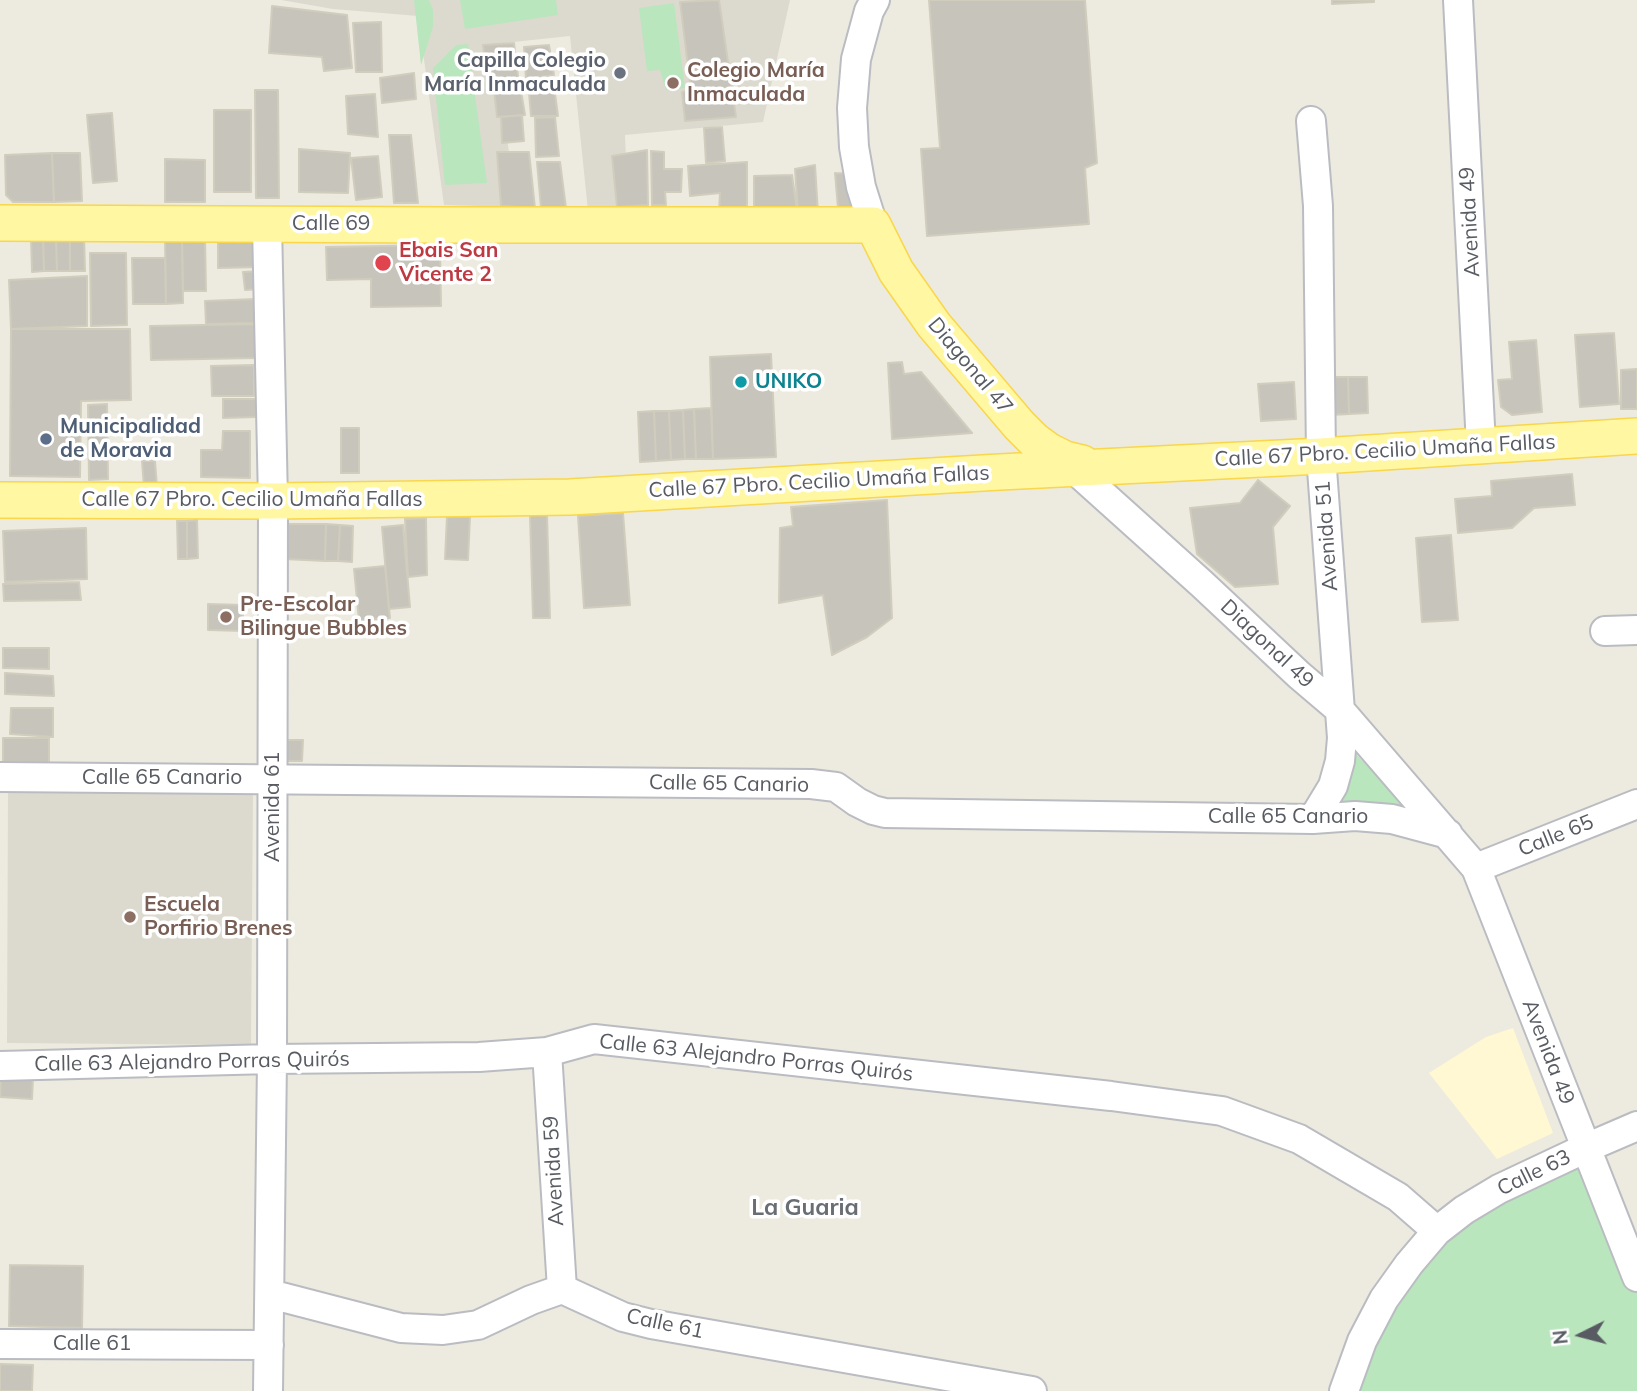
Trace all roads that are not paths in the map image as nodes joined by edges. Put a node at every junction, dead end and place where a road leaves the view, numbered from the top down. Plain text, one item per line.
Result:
1 (875, 0) edge
2 (1458, 0) edge
3 (1311, 121) dead end
4 (0, 223) edge
5 (267, 224) junction
6 (873, 225) junction
7 (1019, 425) junction
8 (1637, 436) edge
9 (1481, 445) junction
10 (1321, 456) junction
11 (1088, 468) junction
12 (1000, 471) junction
13 (0, 500) edge
14 (273, 501) junction
15 (1637, 630) edge
16 (1605, 631) dead end
17 (1339, 709) junction
18 (0, 777) edge
19 (273, 779) junction
20 (1637, 804) edge
21 (1313, 819) junction
22 (1448, 834) junction
23 (1476, 868) junction
24 (547, 1052) junction
25 (272, 1059) junction
26 (0, 1066) edge
27 (1637, 1126) edge
28 (1586, 1148) junction
29 (1437, 1231) junction
30 (1637, 1277) edge
31 (562, 1289) junction
32 (270, 1294) junction
33 (0, 1344) edge
34 (269, 1345) junction
35 (268, 1391) edge
36 (1032, 1391) edge
37 (1344, 1391) edge

1 - 6 street
2 - 9 street, Avenida 49
3 - 10 street, Avenida 51
4 - 5 main road, Calle 69
5 - 6 main road, Calle 69
5 - 14 street, Avenida 61
6 - 7 main road, Diagonal 47
7 - 11 main road, Diagonal 47
7 - 12 main road
8 - 9 main road, Calle 67 Pbro. Cecilio Umaña Fallas
9 - 10 main road, Calle 67 Pbro. Cecilio Umaña Fallas
10 - 11 main road, Calle 67 Pbro. Cecilio Umaña Fallas
10 - 17 street, Avenida 51
11 - 12 main road, Calle 67 Pbro. Cecilio Umaña Fallas
11 - 17 street, Diagonal 49
12 - 14 main road, Calle 67 Pbro. Cecilio Umaña Fallas
13 - 14 main road, Calle 67 Pbro. Cecilio Umaña Fallas
14 - 19 street, Avenida 61
15 - 16 street
17 - 21 street, Avenida 51
17 - 22 street, Diagonal 49
18 - 19 street, Calle 65 Canario
19 - 21 street, Calle 65 Canario
19 - 25 street, Avenida 61
20 - 23 street, Calle 65
21 - 22 street, Calle 65 Canario
22 - 23 street, Avenida 49
23 - 28 street, Avenida 49
24 - 25 street, Calle 63 Alejandro Porras Quirós
24 - 29 street, Calle 63 Alejandro Porras Quirós
24 - 31 street, Avenida 59
25 - 26 street, Calle 63 Alejandro Porras Quirós
25 - 32 street, Avenida 61
27 - 28 street, Calle 63
28 - 29 street, Calle 63
28 - 30 street, Avenida 49
29 - 37 street
31 - 32 street
31 - 36 street, Calle 61
32 - 34 street, Avenida 61
33 - 34 street, Calle 61
34 - 35 street, Avenida 61

